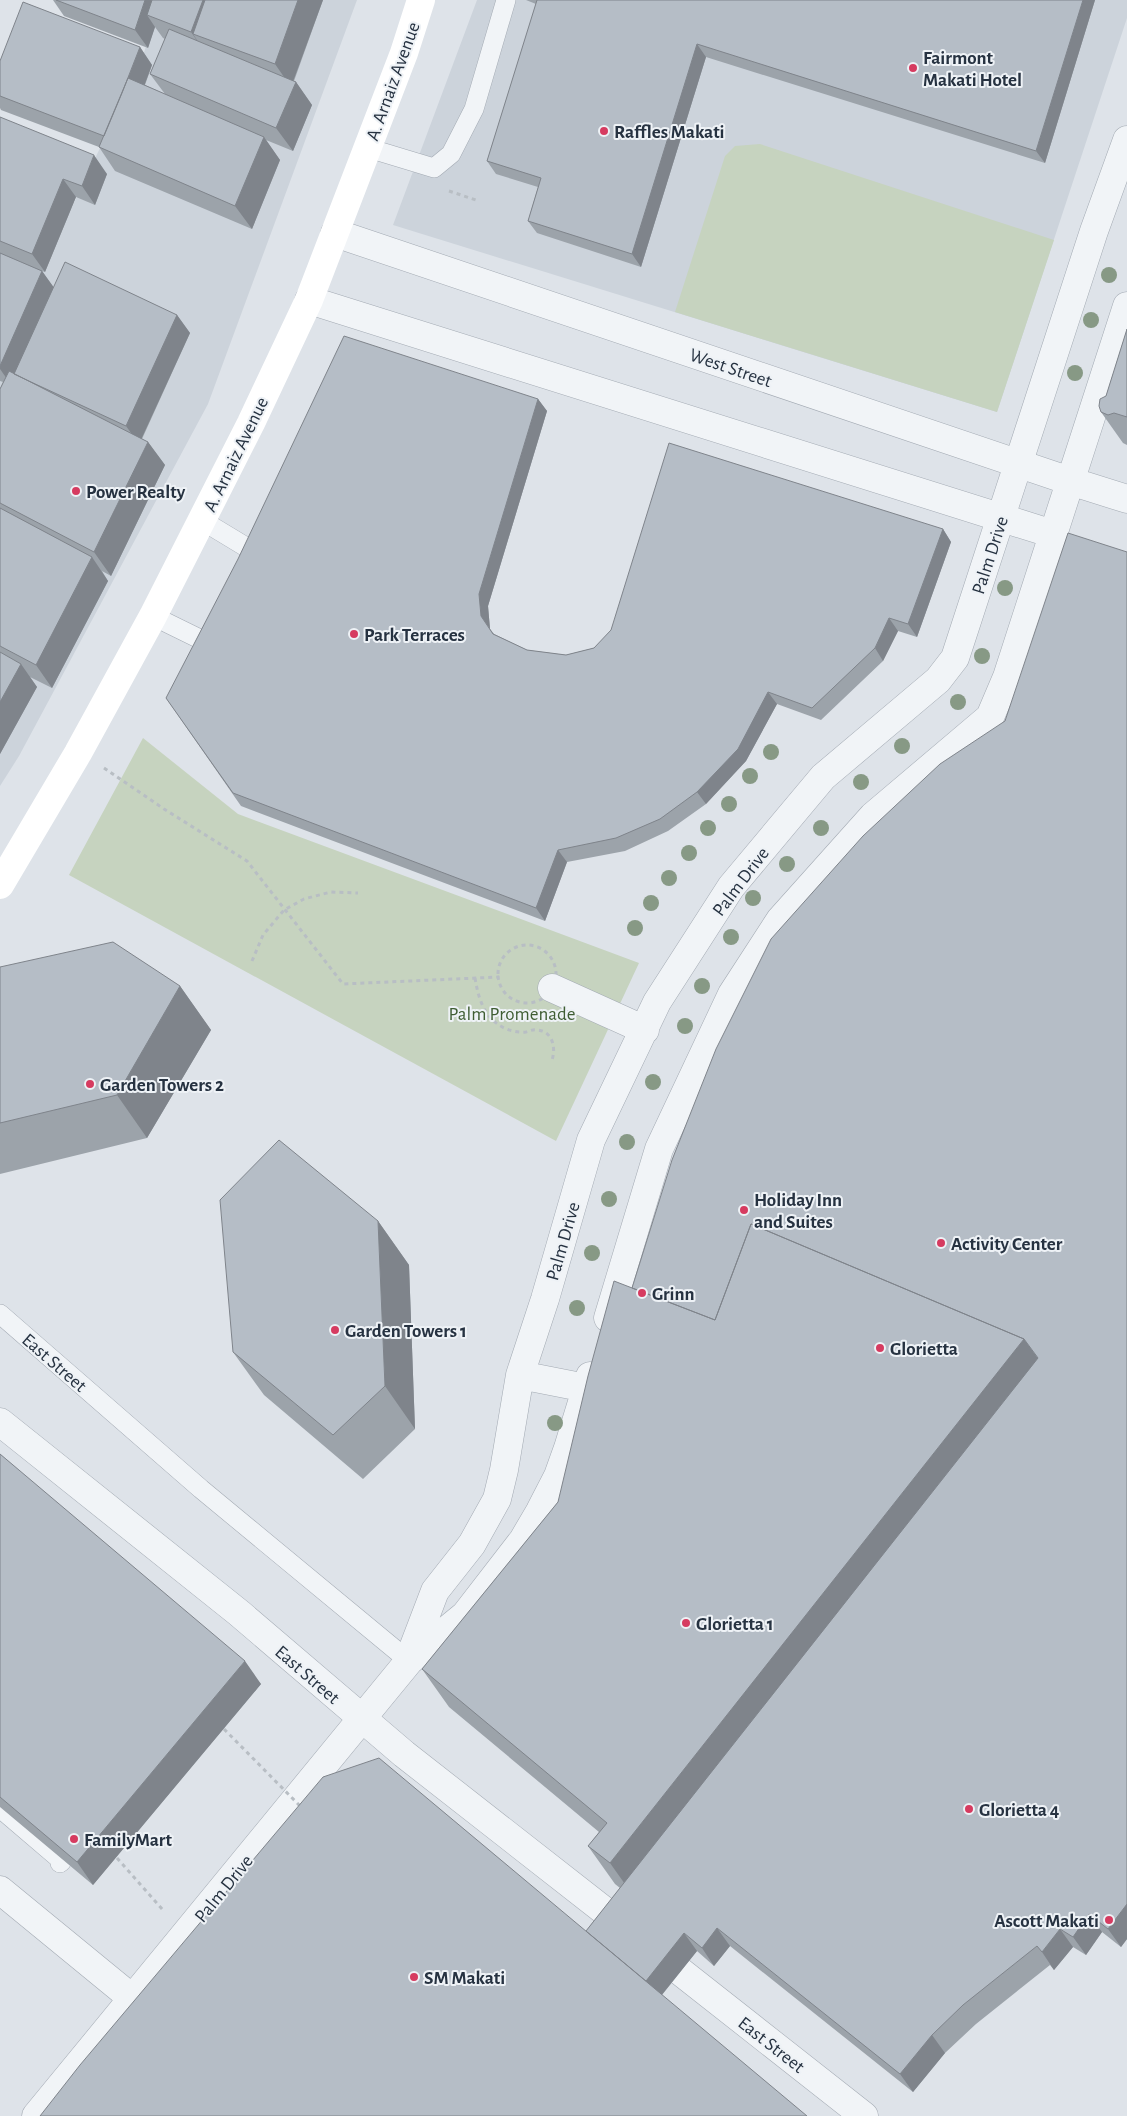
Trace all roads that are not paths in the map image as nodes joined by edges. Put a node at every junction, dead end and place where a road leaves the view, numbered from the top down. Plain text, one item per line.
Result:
1 (421, 0) edge
2 (506, 0) edge
3 (1127, 140) edge
4 (368, 148) junction
5 (335, 233) junction
6 (309, 300) junction
7 (1127, 306) edge
8 (1019, 464) junction
9 (1070, 481) junction
10 (1127, 499) edge
11 (1001, 517) junction
12 (203, 520) junction
13 (1054, 534) junction
14 (246, 547) edge
15 (153, 616) junction
16 (210, 644) edge
17 (0, 884) edge
18 (552, 988) dead end
19 (645, 1030) junction
20 (0, 1314) edge
21 (520, 1375) junction
22 (586, 1388) junction
23 (0, 1422) edge
24 (408, 1661) junction
25 (361, 1719) junction
26 (0, 1808) edge
27 (60, 1863) edge
28 (0, 1890) edge
29 (620, 1923) edge
30 (681, 1972) dead end
31 (132, 1999) junction
32 (36, 2116) edge
33 (864, 2116) edge

1 - 4 main road, A. Arnaiz Avenue
2 - 4 lane
3 - 8 street, Palm Drive
4 - 5 main road, A. Arnaiz Avenue
5 - 6 main road, A. Arnaiz Avenue
5 - 8 street, West Street
6 - 11 street
6 - 12 main road, A. Arnaiz Avenue
7 - 9 street, Palm Drive
8 - 9 street, West Street
8 - 11 street, Palm Drive
9 - 10 street, West Street
9 - 13 street, Palm Drive
11 - 13 street
11 - 19 street, Palm Drive
12 - 14 lane
12 - 15 main road, A. Arnaiz Avenue
13 - 22 street, Palm Drive
15 - 16 lane
15 - 17 main road, A. Arnaiz Avenue
18 - 19 street
19 - 21 street, Palm Drive
20 - 24 lane, East Street
21 - 22 street
21 - 24 street, Palm Drive
22 - 24 street, Palm Drive
23 - 25 street, East Street
24 - 25 street, Palm Drive
25 - 29 street, East Street
25 - 31 street, Palm Drive
26 - 27 lane
28 - 31 street
30 - 33 street, East Street
31 - 32 street, Palm Drive

